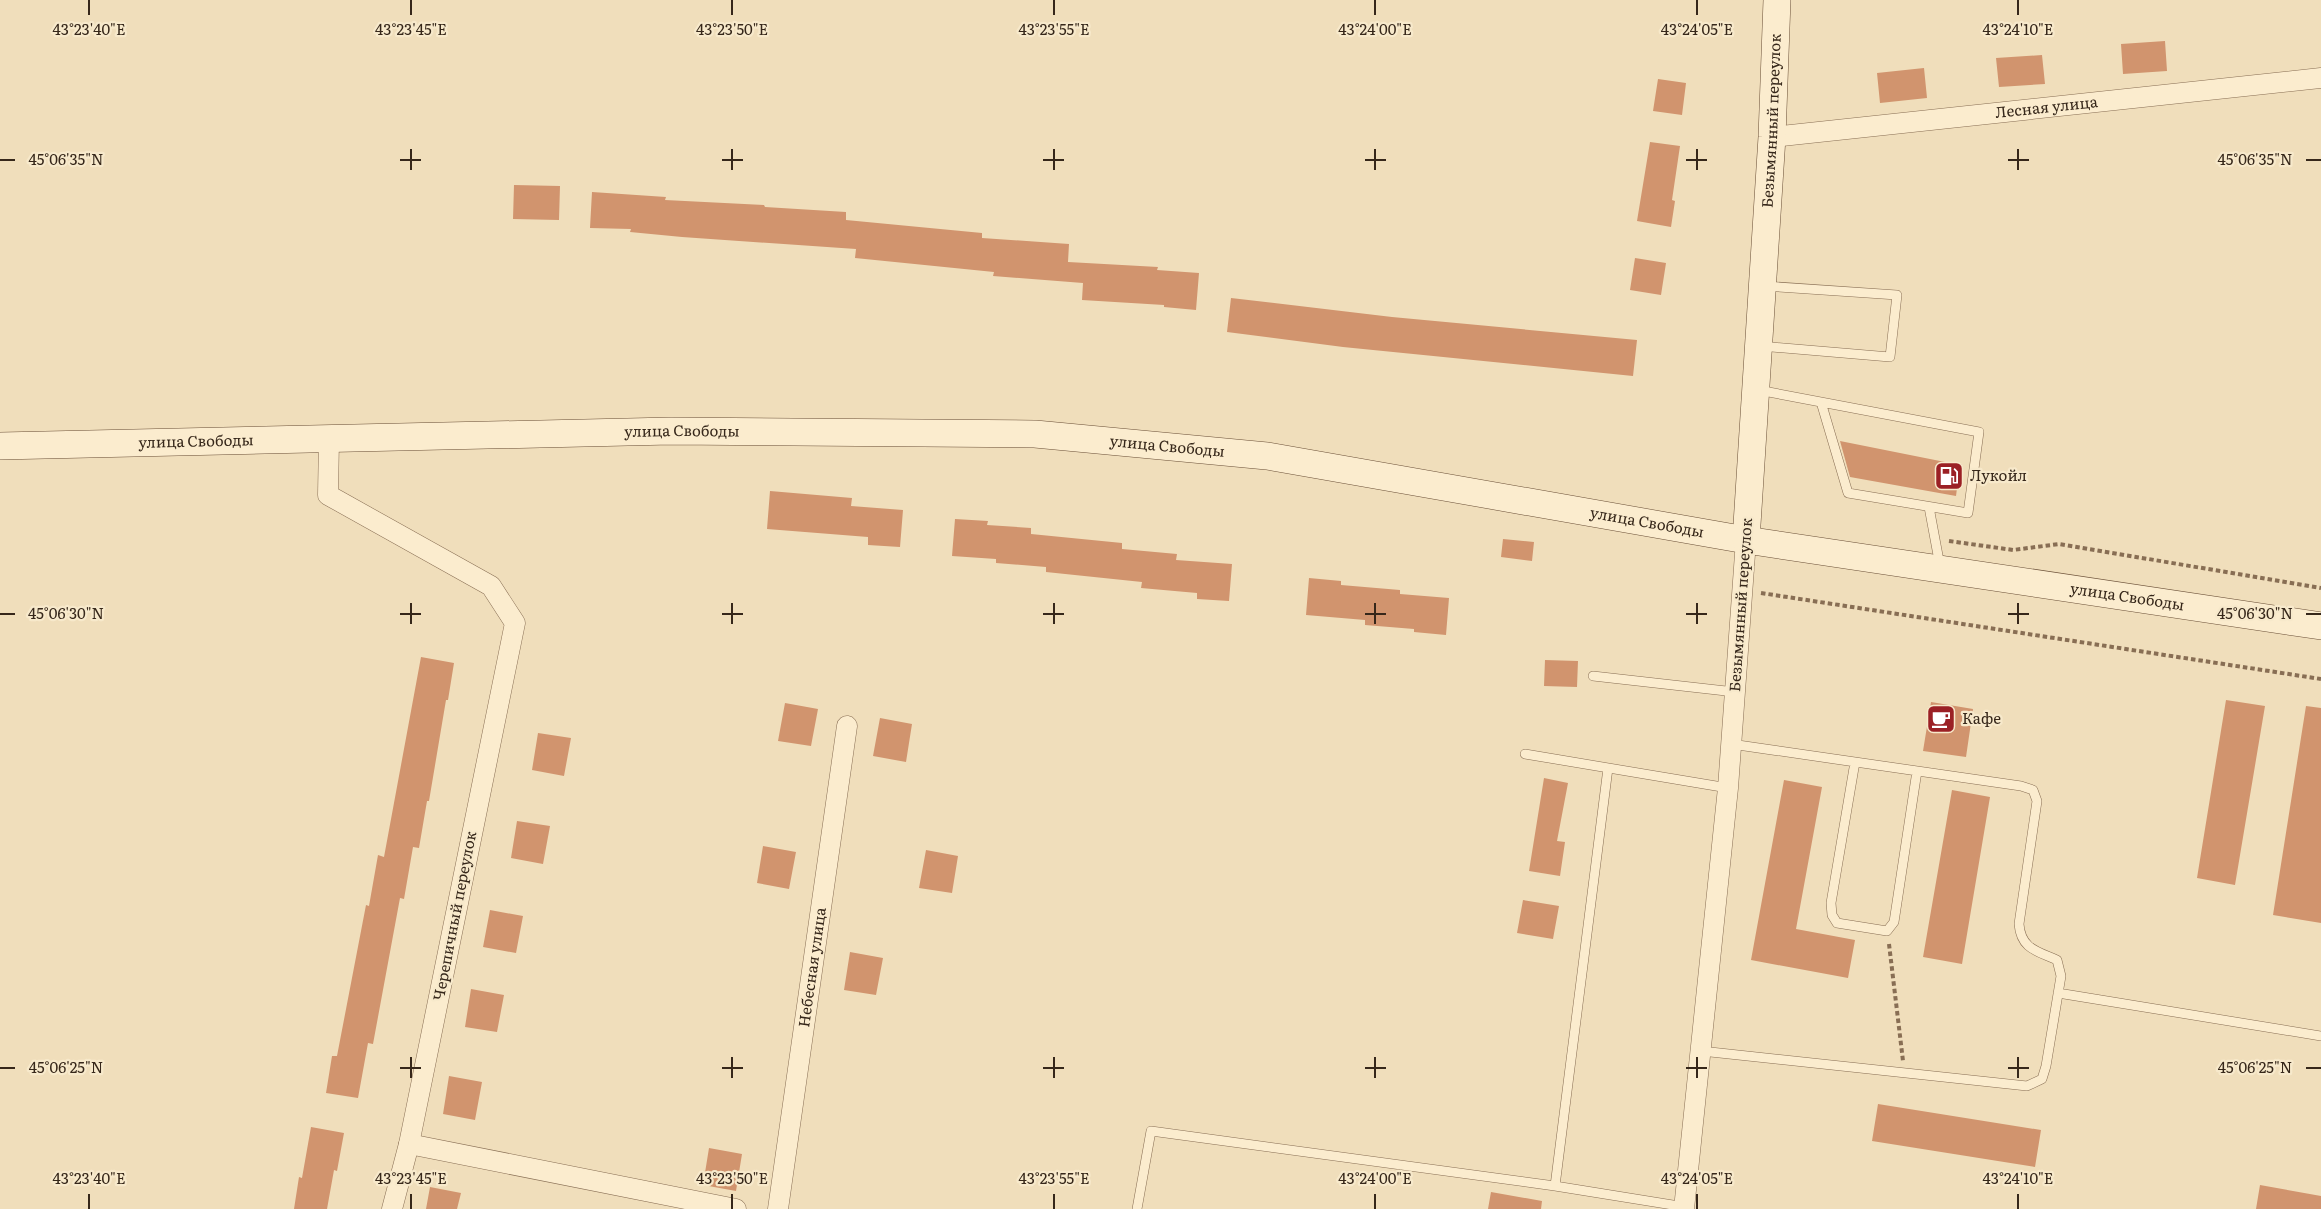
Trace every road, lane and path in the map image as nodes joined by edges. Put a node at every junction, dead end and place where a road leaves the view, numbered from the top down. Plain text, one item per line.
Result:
1 (1777, 0) edge
2 (2321, 78) edge
3 (1772, 137) junction
4 (1762, 286) junction
5 (1758, 346) junction
6 (1755, 390) junction
7 (1821, 402) junction
8 (330, 439) junction
9 (0, 446) edge
10 (1929, 507) junction
11 (1935, 539) junction
12 (1746, 540) junction
13 (1940, 569) junction
14 (2321, 588) edge
15 (1742, 590) junction
16 (2321, 626) edge
17 (1593, 676) dead end
18 (2321, 679) edge
19 (1735, 692) junction
20 (847, 726) dead end
21 (1731, 744) junction
22 (1525, 754) dead end
23 (1855, 762) junction
24 (1608, 768) junction
25 (1917, 771) junction
26 (1728, 788) junction
27 (1887, 931) junction
28 (2058, 993) junction
29 (2321, 1036) edge
30 (1701, 1051) junction
31 (1904, 1072) junction
32 (409, 1144) junction
33 (1556, 1186) junction
34 (1685, 1208) edge
35 (392, 1209) edge
36 (736, 1209) edge
37 (778, 1209) edge
38 (1137, 1209) edge

1 - 3 main road, Безымянный переулок
2 - 3 street, Лесная улица
3 - 4 main road, Безымянный переулок
4 - 5 main road, Безымянный переулок
4 - 5 lane
5 - 6 main road, Безымянный переулок
6 - 7 lane
6 - 12 main road, Безымянный переулок
7 - 10 lane
7 - 10 lane
8 - 9 main road, улица Свободы
8 - 12 main road, улица Свободы
8 - 32 street, Черепичный переулок
10 - 11 lane
11 - 13 lane
11 - 14 path
12 - 13 main road, улица Свободы
12 - 15 street, Безымянный переулок
13 - 16 main road, улица Свободы
15 - 18 path
15 - 19 street, Безымянный переулок
17 - 19 lane
19 - 21 street, Безымянный переулок
20 - 37 street, Небесная улица
21 - 23 lane
21 - 26 street, Безымянный переулок
22 - 24 lane
23 - 25 lane
23 - 27 lane
24 - 26 lane
24 - 33 lane
25 - 27 lane
25 - 28 lane
26 - 30 street, Безымянный переулок
27 - 31 path
28 - 29 lane
28 - 31 lane
30 - 31 lane
30 - 34 street, Безымянный переулок
32 - 35 street, Черепичный переулок
32 - 36 street
33 - 34 lane
33 - 38 lane

